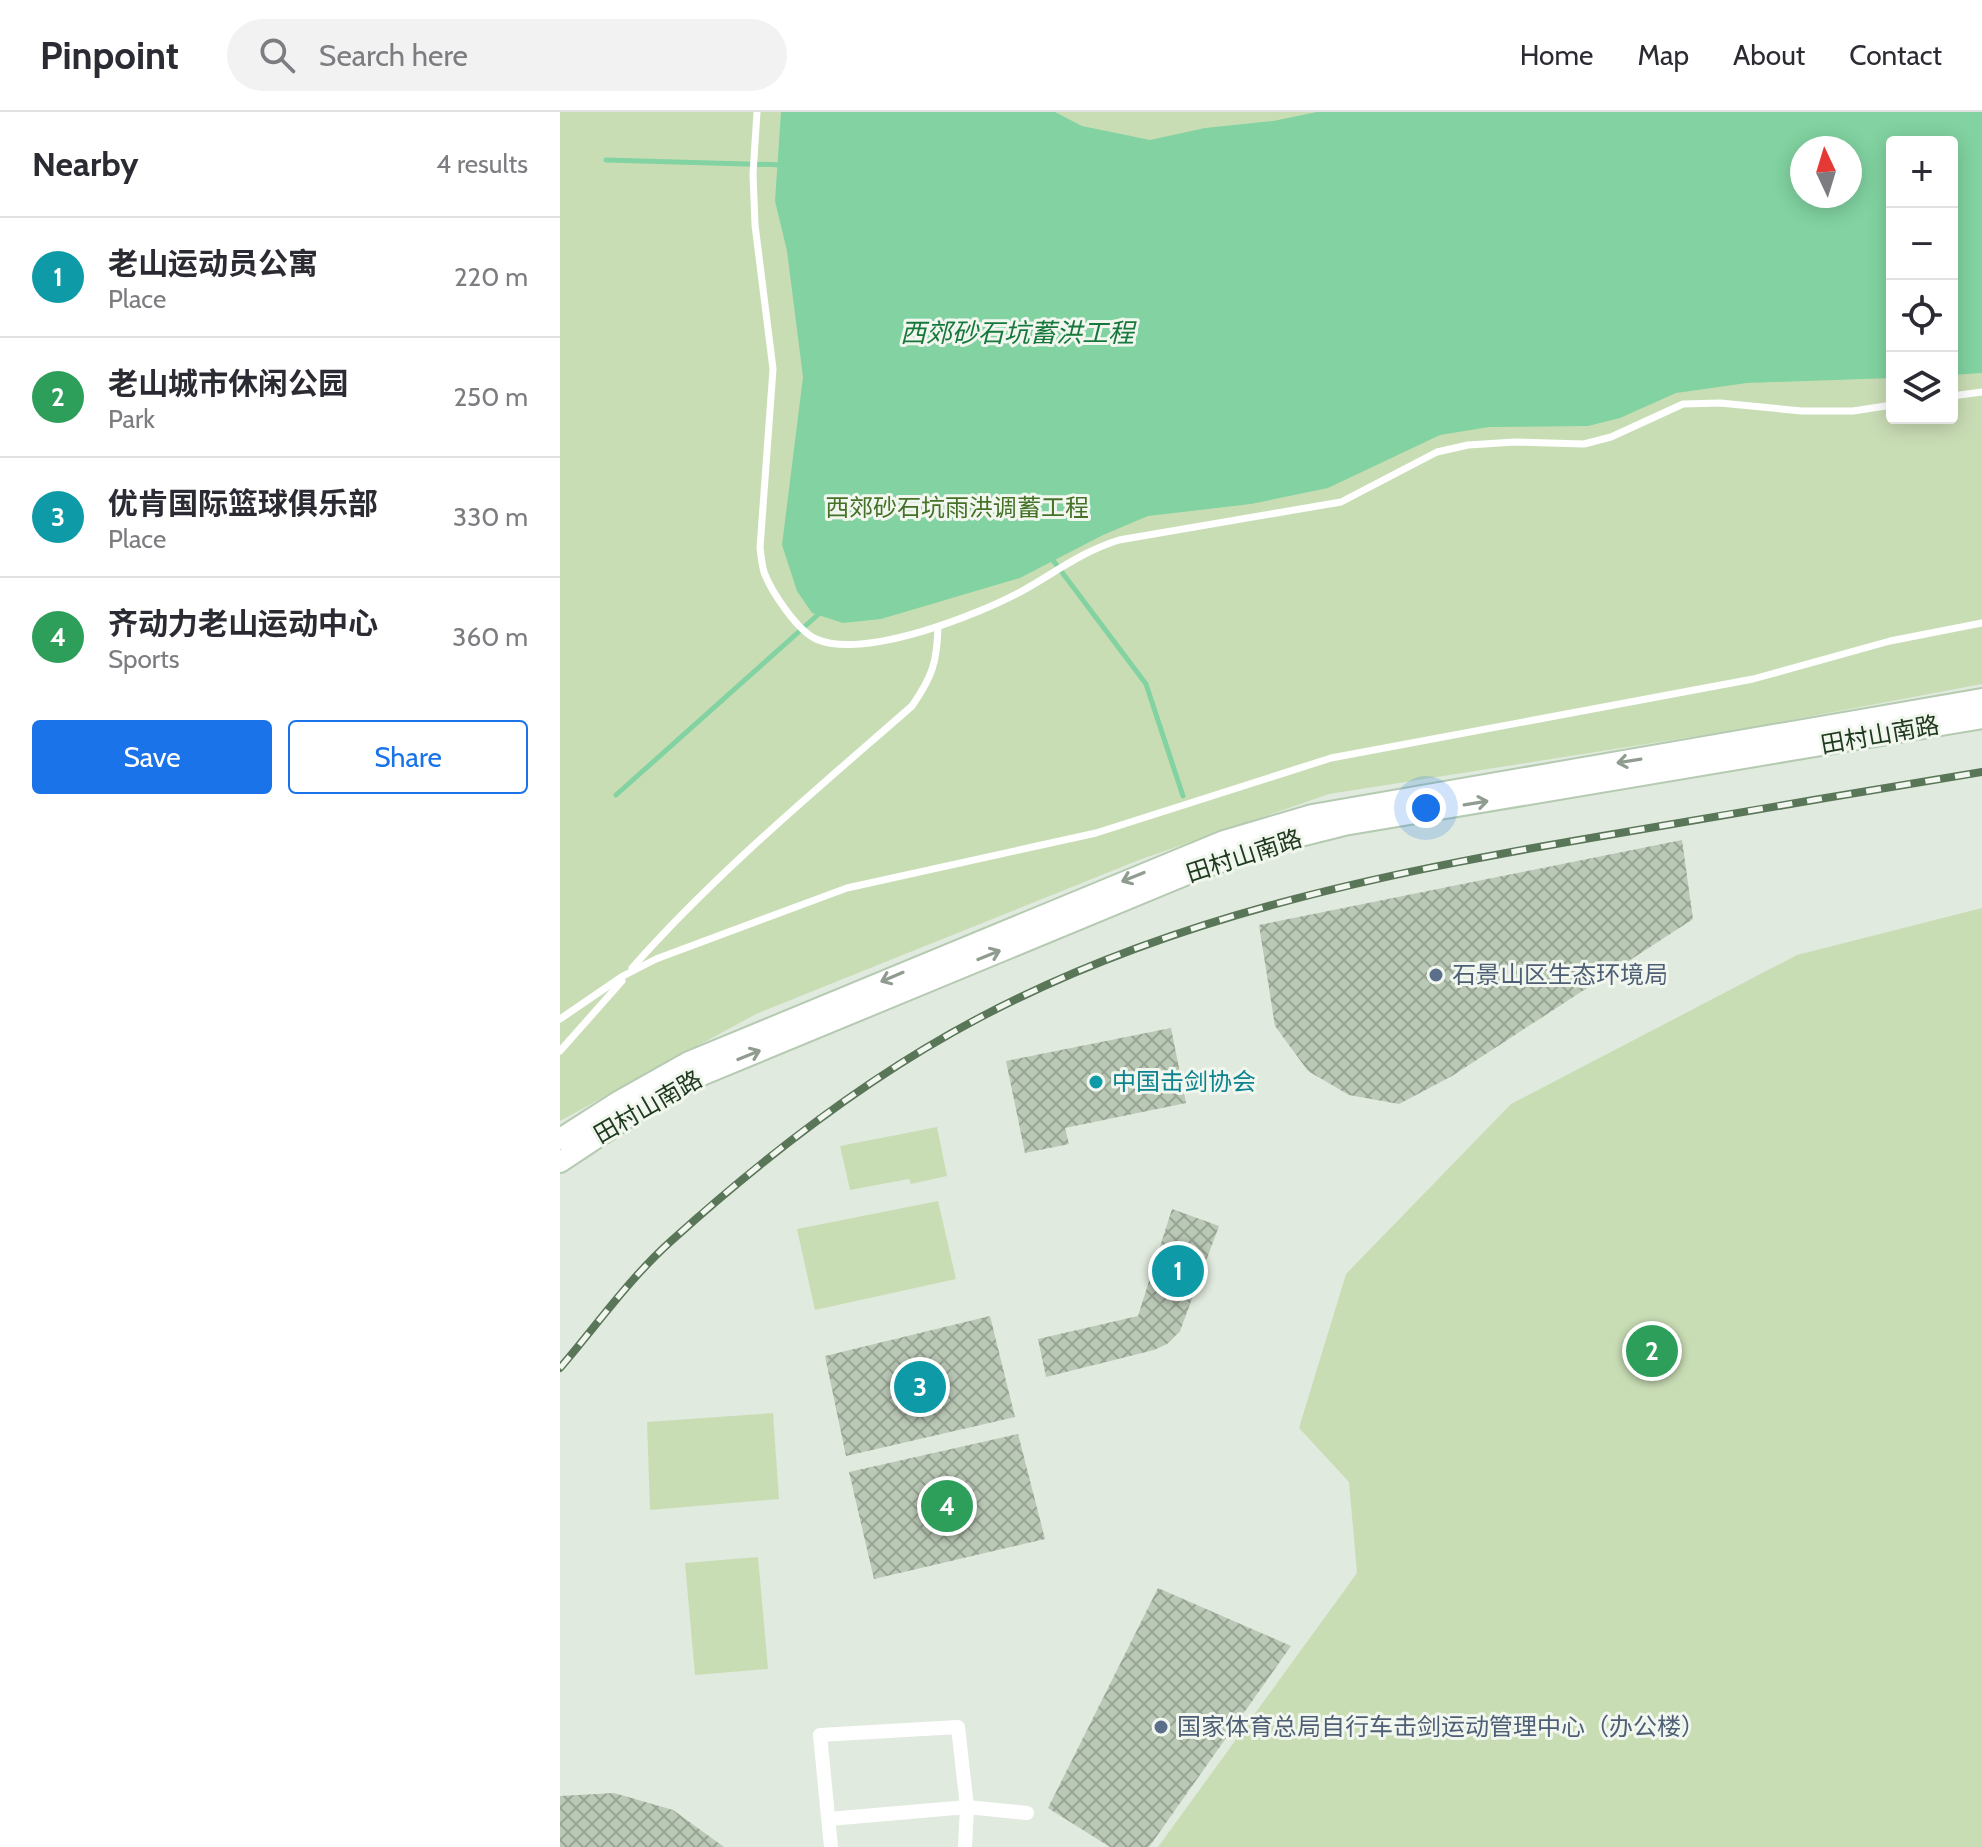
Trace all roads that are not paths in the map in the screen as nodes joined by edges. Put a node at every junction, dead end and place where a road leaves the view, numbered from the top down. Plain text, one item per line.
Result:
1 (757, 112) edge
2 (1982, 392) edge
3 (1958, 395) edge
4 (1886, 406) edge
5 (1982, 623) edge
6 (938, 627) junction
7 (1982, 699) edge
8 (1982, 718) edge
9 (628, 974) junction
10 (560, 1019) edge
11 (560, 1051) edge
12 (560, 1139) edge
13 (560, 1162) edge
14 (967, 1807) junction
15 (1027, 1813) dead end
16 (829, 1819) junction
17 (831, 1847) edge
18 (965, 1847) edge

1 - 6 lane
2 - 3 lane
4 - 6 lane
5 - 9 lane
6 - 9 lane
7 -> 12 main road, 田村山南路
13 -> 8 main road, 田村山南路
9 - 10 lane
9 - 11 lane
14 - 15 street
14 - 16 street
14 - 16 street
14 - 18 street
16 - 17 street

